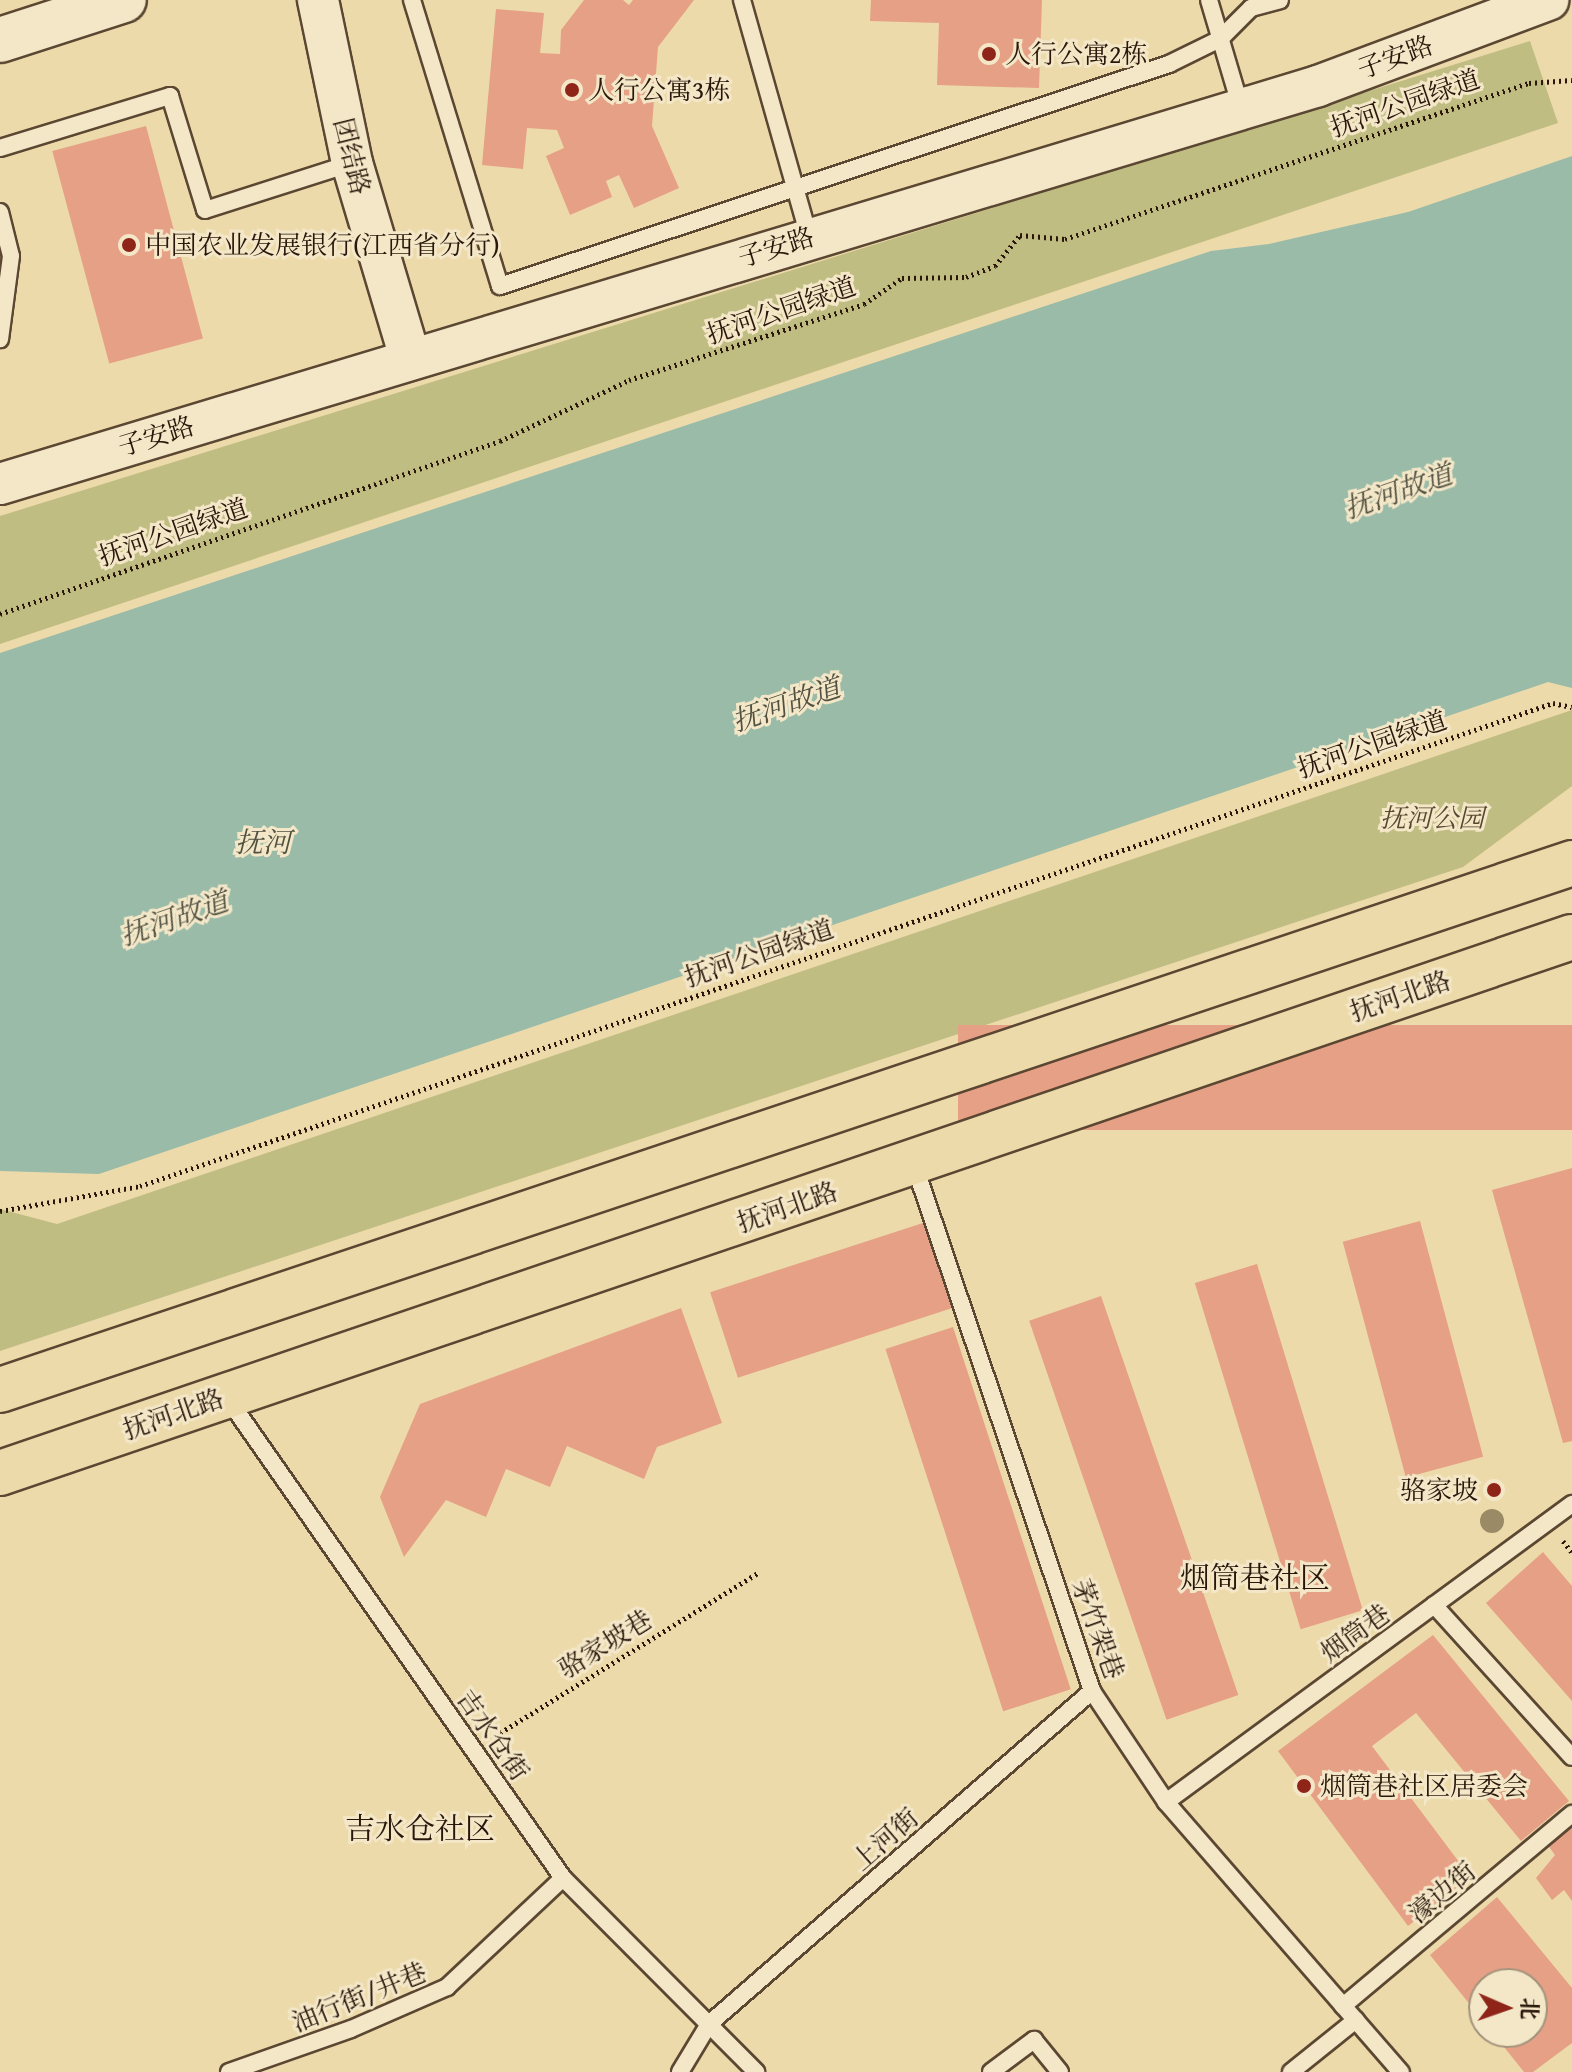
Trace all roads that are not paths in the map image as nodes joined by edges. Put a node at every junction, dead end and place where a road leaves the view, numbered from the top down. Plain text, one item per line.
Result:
1 (124, 0) edge
2 (318, 0) edge
3 (412, 0) edge
4 (742, 0) edge
5 (1209, 0) edge
6 (1280, 0) edge
7 (1548, 0) edge
8 (1220, 39) junction
9 (0, 40) edge
10 (1241, 108) junction
11 (0, 148) edge
12 (352, 163) junction
13 (796, 188) junction
14 (0, 212) edge
15 (809, 237) junction
16 (0, 339) edge
17 (410, 357) junction
18 (0, 484) edge
19 (1572, 863) edge
20 (1572, 937) edge
21 (914, 1164) junction
22 (0, 1390) edge
23 (226, 1396) junction
24 (0, 1473) edge
25 (1572, 1504) edge
26 (1434, 1605) junction
27 (1092, 1691) junction
28 (1572, 1757) edge
29 (1166, 1802) junction
30 (1572, 1814) edge
31 (563, 1878) junction
32 (1343, 2006) junction
33 (1356, 2020) junction
34 (709, 2024) junction
35 (229, 2072) edge
36 (680, 2072) edge
37 (756, 2072) edge
38 (991, 2072) edge
39 (1060, 2072) edge
40 (1291, 2072) edge
41 (1401, 2072) edge

1 - 9 main road
2 - 12 street, 团结路
3 - 13 lane
4 - 13 lane
5 - 8 lane
6 - 8 lane
7 - 10 street, 子安路
8 - 10 lane
8 - 13 lane
10 - 15 street, 子安路
11 - 12 lane
12 - 17 street, 团结路
13 - 15 lane
14 - 16 lane
15 - 17 street, 子安路
17 - 18 street, 子安路
19 - 22 main road
20 - 21 main road, 抚河北路
21 - 23 main road, 抚河北路
21 - 27 lane, 茅竹架巷
23 - 24 main road, 抚河北路
23 - 31 lane, 吉水仓街
25 - 26 lane, 烟筒巷
26 - 28 lane
26 - 29 lane, 烟筒巷
27 - 29 lane, 茅竹架巷
27 - 34 lane, 上河街
29 - 32 lane, 茅竹架巷
30 - 32 lane, 濠边街
31 - 34 lane, 吉水仓街
31 - 35 lane, 油行街/井巷
32 - 33 lane, 茅竹架巷
33 - 40 lane
33 - 41 lane, 茅竹架巷
34 - 36 lane, 上河街
34 - 37 lane, 吉水仓街
38 - 39 lane

